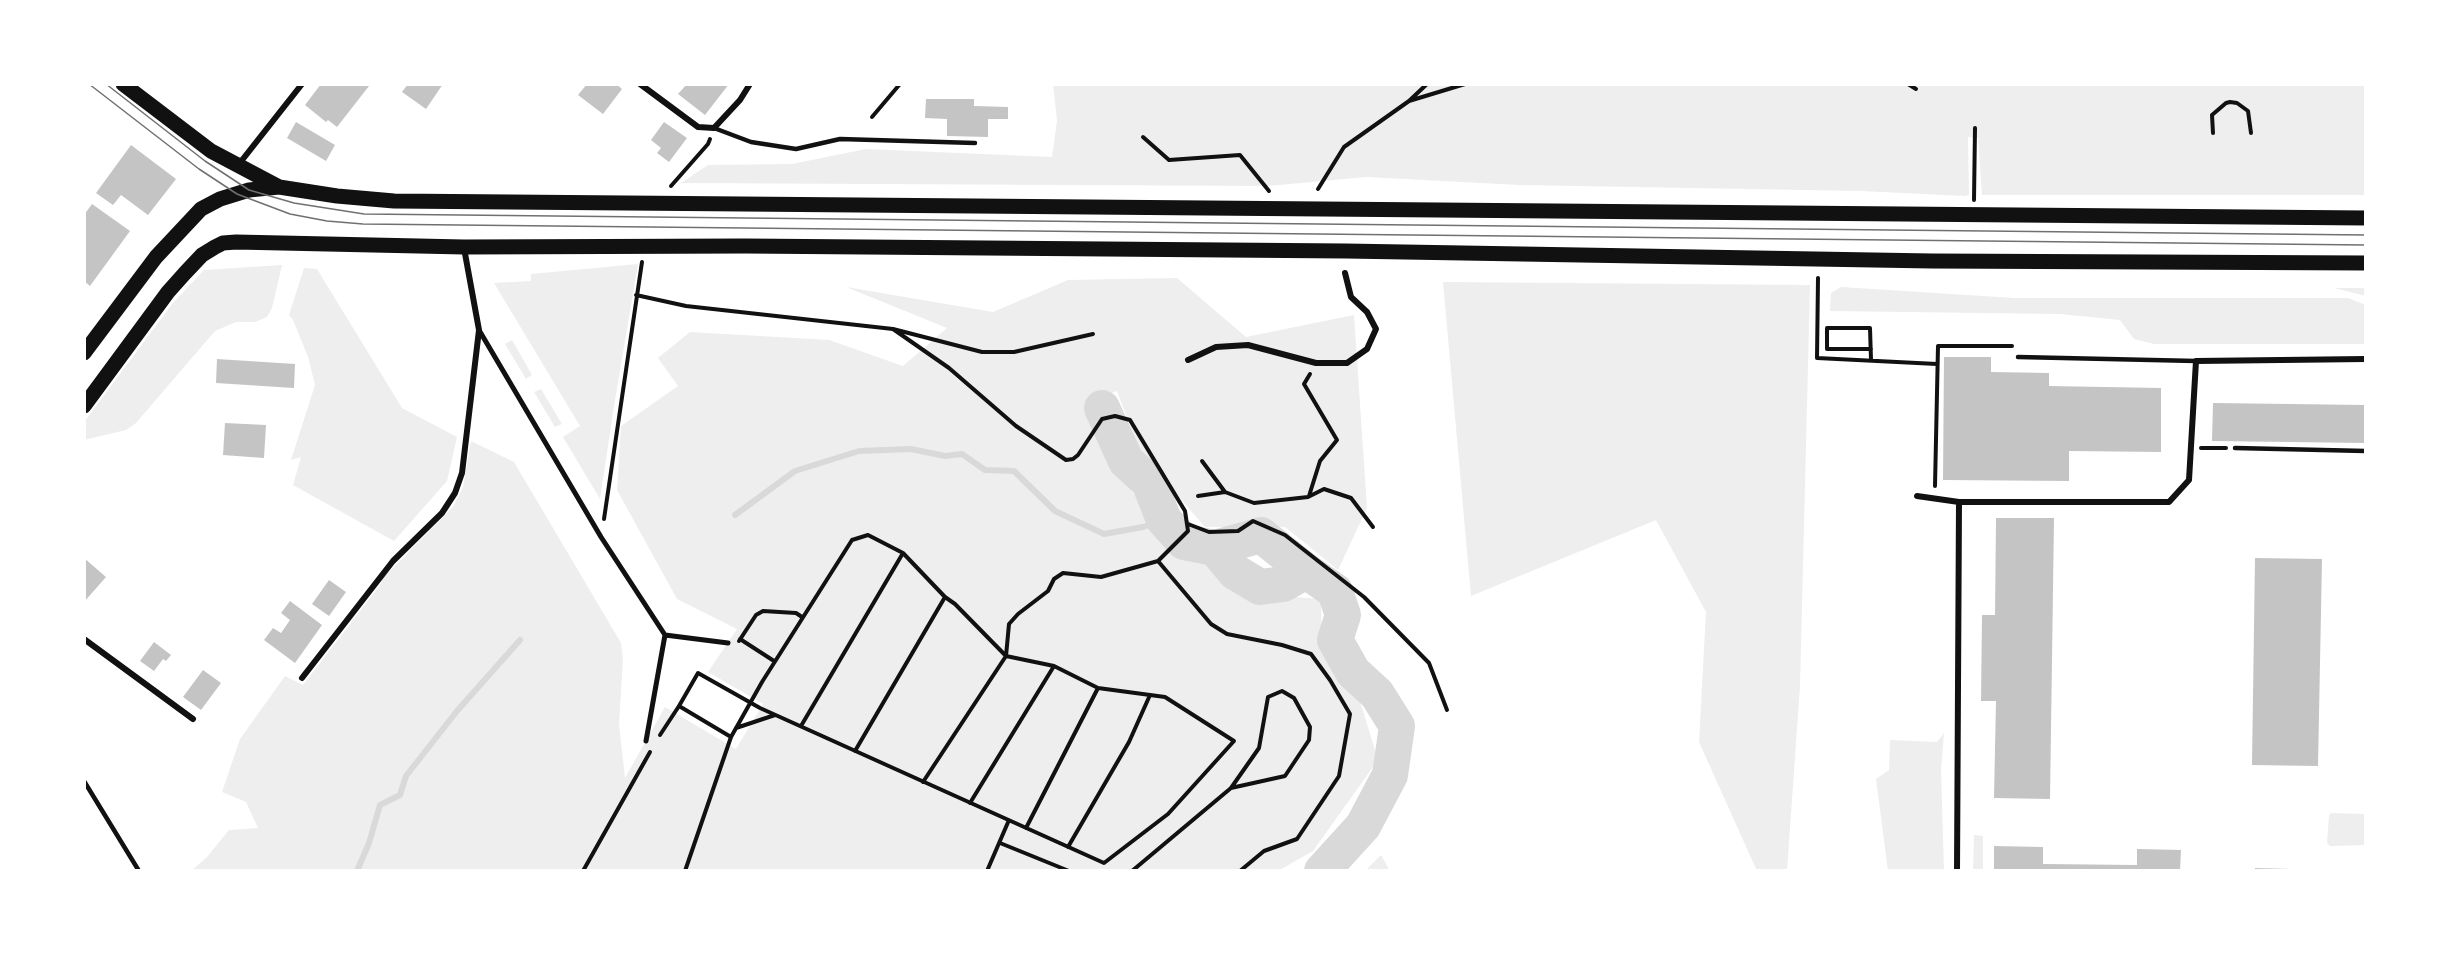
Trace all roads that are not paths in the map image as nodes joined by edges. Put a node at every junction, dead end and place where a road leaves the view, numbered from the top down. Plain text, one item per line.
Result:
1 (123, 84) edge
2 (302, 84) edge
3 (640, 84) edge
4 (750, 84) edge
5 (714, 128) junction
6 (975, 143) dead end
7 (237, 166) junction
8 (279, 187) junction
9 (2366, 218) edge
10 (464, 247) junction
11 (2366, 263) edge
12 (1345, 273) dead end
13 (479, 330) junction
14 (84, 353) edge
15 (2018, 357) road end
16 (2366, 359) edge
17 (1188, 360) dead end
18 (2196, 361) junction
19 (84, 406) edge
20 (2235, 448) road end
21 (2366, 451) edge
22 (1917, 496) dead end
23 (1959, 502) junction
24 (665, 635) junction
25 (84, 639) edge
26 (728, 643) dead end
27 (302, 678) dead end
28 (193, 719) dead end
29 (646, 741) dead end
30 (84, 781) edge
31 (140, 871) edge
32 (1957, 871) edge

1 - 7 main road
2 - 7 street
3 - 5 street
4 - 5 street
5 - 6 lane
7 - 8 main road
8 - 9 main road
8 - 14 main road
10 - 11 main road
10 - 13 street
10 - 19 main road
12 - 17 street
13 - 24 street
13 - 27 street
15 - 18 lane
16 - 18 street
18 - 23 street
20 - 21 lane
22 - 23 street
23 - 32 street
24 - 26 street
24 - 29 street
25 - 28 street
30 - 31 lane

